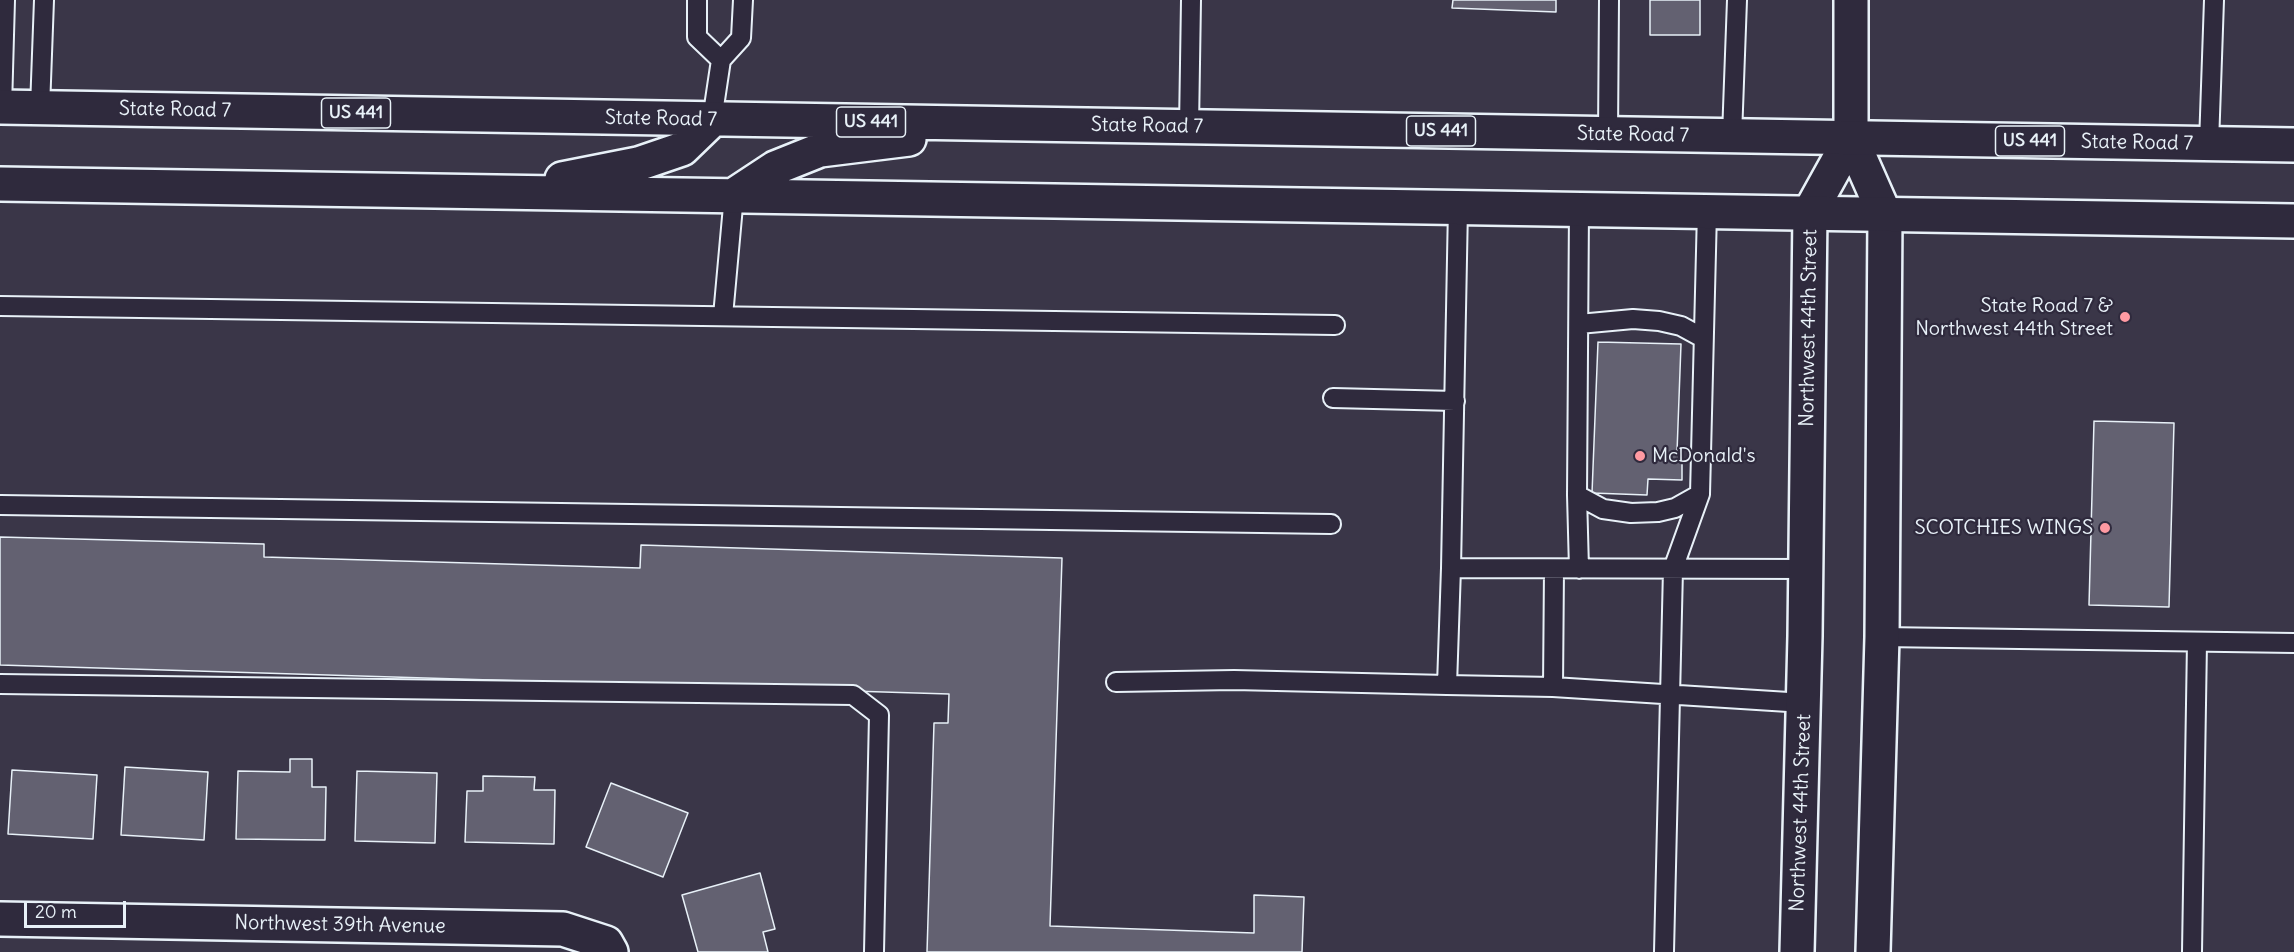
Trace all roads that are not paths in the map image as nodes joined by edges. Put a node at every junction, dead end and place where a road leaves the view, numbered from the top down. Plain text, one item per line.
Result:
1 (5, 0) edge
2 (44, 0) edge
3 (697, 0) edge
4 (743, 0) edge
5 (1191, 0) edge
6 (1609, 0) edge
7 (1737, 0) edge
8 (1851, 0) edge
9 (2214, 0) edge
10 (721, 60) junction
11 (1, 107) edge
12 (40, 108) junction
13 (712, 120) junction
14 (1030, 124) junction
15 (1189, 127) junction
16 (1608, 135) junction
17 (1732, 136) junction
18 (1851, 138) junction
19 (2209, 144) junction
20 (2294, 145) edge
21 (0, 184) edge
22 (493, 192) junction
23 (734, 195) junction
24 (1458, 207) junction
25 (1579, 209) junction
26 (1707, 211) junction
27 (1810, 212) junction
28 (1885, 215) junction
29 (2294, 221) edge
30 (0, 306) edge
31 (723, 315) junction
32 (1579, 324) junction
33 (1335, 325) dead end
34 (1703, 338) junction
35 (1333, 398) dead end
36 (1455, 401) junction
37 (1700, 494) junction
38 (1576, 495) junction
39 (0, 506) edge
40 (1331, 524) dead end
41 (1451, 568) junction
42 (1579, 568) junction
43 (1554, 569) junction
44 (1673, 569) junction
45 (1806, 569) junction
46 (1881, 637) junction
47 (2197, 642) junction
48 (2294, 643) edge
49 (1116, 682) dead end
50 (0, 684) edge
51 (1447, 685) junction
52 (1553, 687) junction
53 (1670, 695) junction
54 (1804, 703) junction
55 (0, 919) edge
56 (609, 947) edge
57 (874, 952) edge
58 (1664, 952) edge
59 (1797, 952) edge
60 (1873, 952) edge
61 (2192, 952) edge

1 - 11 lane
2 - 12 lane
3 - 10 lane
4 - 10 lane
5 - 15 lane
6 - 16 lane
7 - 17 lane
8 - 18 main road
9 - 19 lane
10 - 13 lane
11 - 12 main road, State Road 7 / US 441
12 - 13 main road, State Road 7 / US 441
13 - 14 main road, State Road 7 / US 441
13 - 22 main road
14 - 15 main road, State Road 7 / US 441
14 - 23 main road
15 - 16 main road, State Road 7 / US 441
16 - 17 main road, State Road 7 / US 441
17 - 18 main road, State Road 7 / US 441
18 - 19 main road, State Road 7 / US 441
18 - 27 main road, Northwest 44th Street
18 - 28 main road
19 - 20 main road, State Road 7 / US 441
21 - 22 main road
22 - 23 main road
23 - 24 main road
23 - 31 lane
24 - 25 main road
24 - 36 lane
25 - 26 main road
25 - 32 lane
26 - 27 main road
26 - 34 lane
27 - 28 main road
27 - 45 main road, Northwest 44th Street
28 - 29 main road
28 - 46 main road
30 - 31 lane
31 - 33 lane
32 - 34 lane
32 - 38 lane
34 - 37 lane
35 - 36 lane
36 - 41 lane
37 - 38 lane
37 - 44 lane
38 - 42 lane
39 - 40 lane
41 - 43 lane
41 - 51 lane
42 - 43 lane
42 - 44 lane
43 - 52 lane
44 - 45 lane
44 - 53 lane
45 - 54 main road, Northwest 44th Street
46 - 47 lane
46 - 60 main road
47 - 48 lane
47 - 61 lane
49 - 51 lane
50 - 57 lane
51 - 52 lane
52 - 53 lane
53 - 54 lane
53 - 58 lane
54 - 59 main road, Northwest 44th Street
55 - 56 main road, Northwest 39th Avenue

